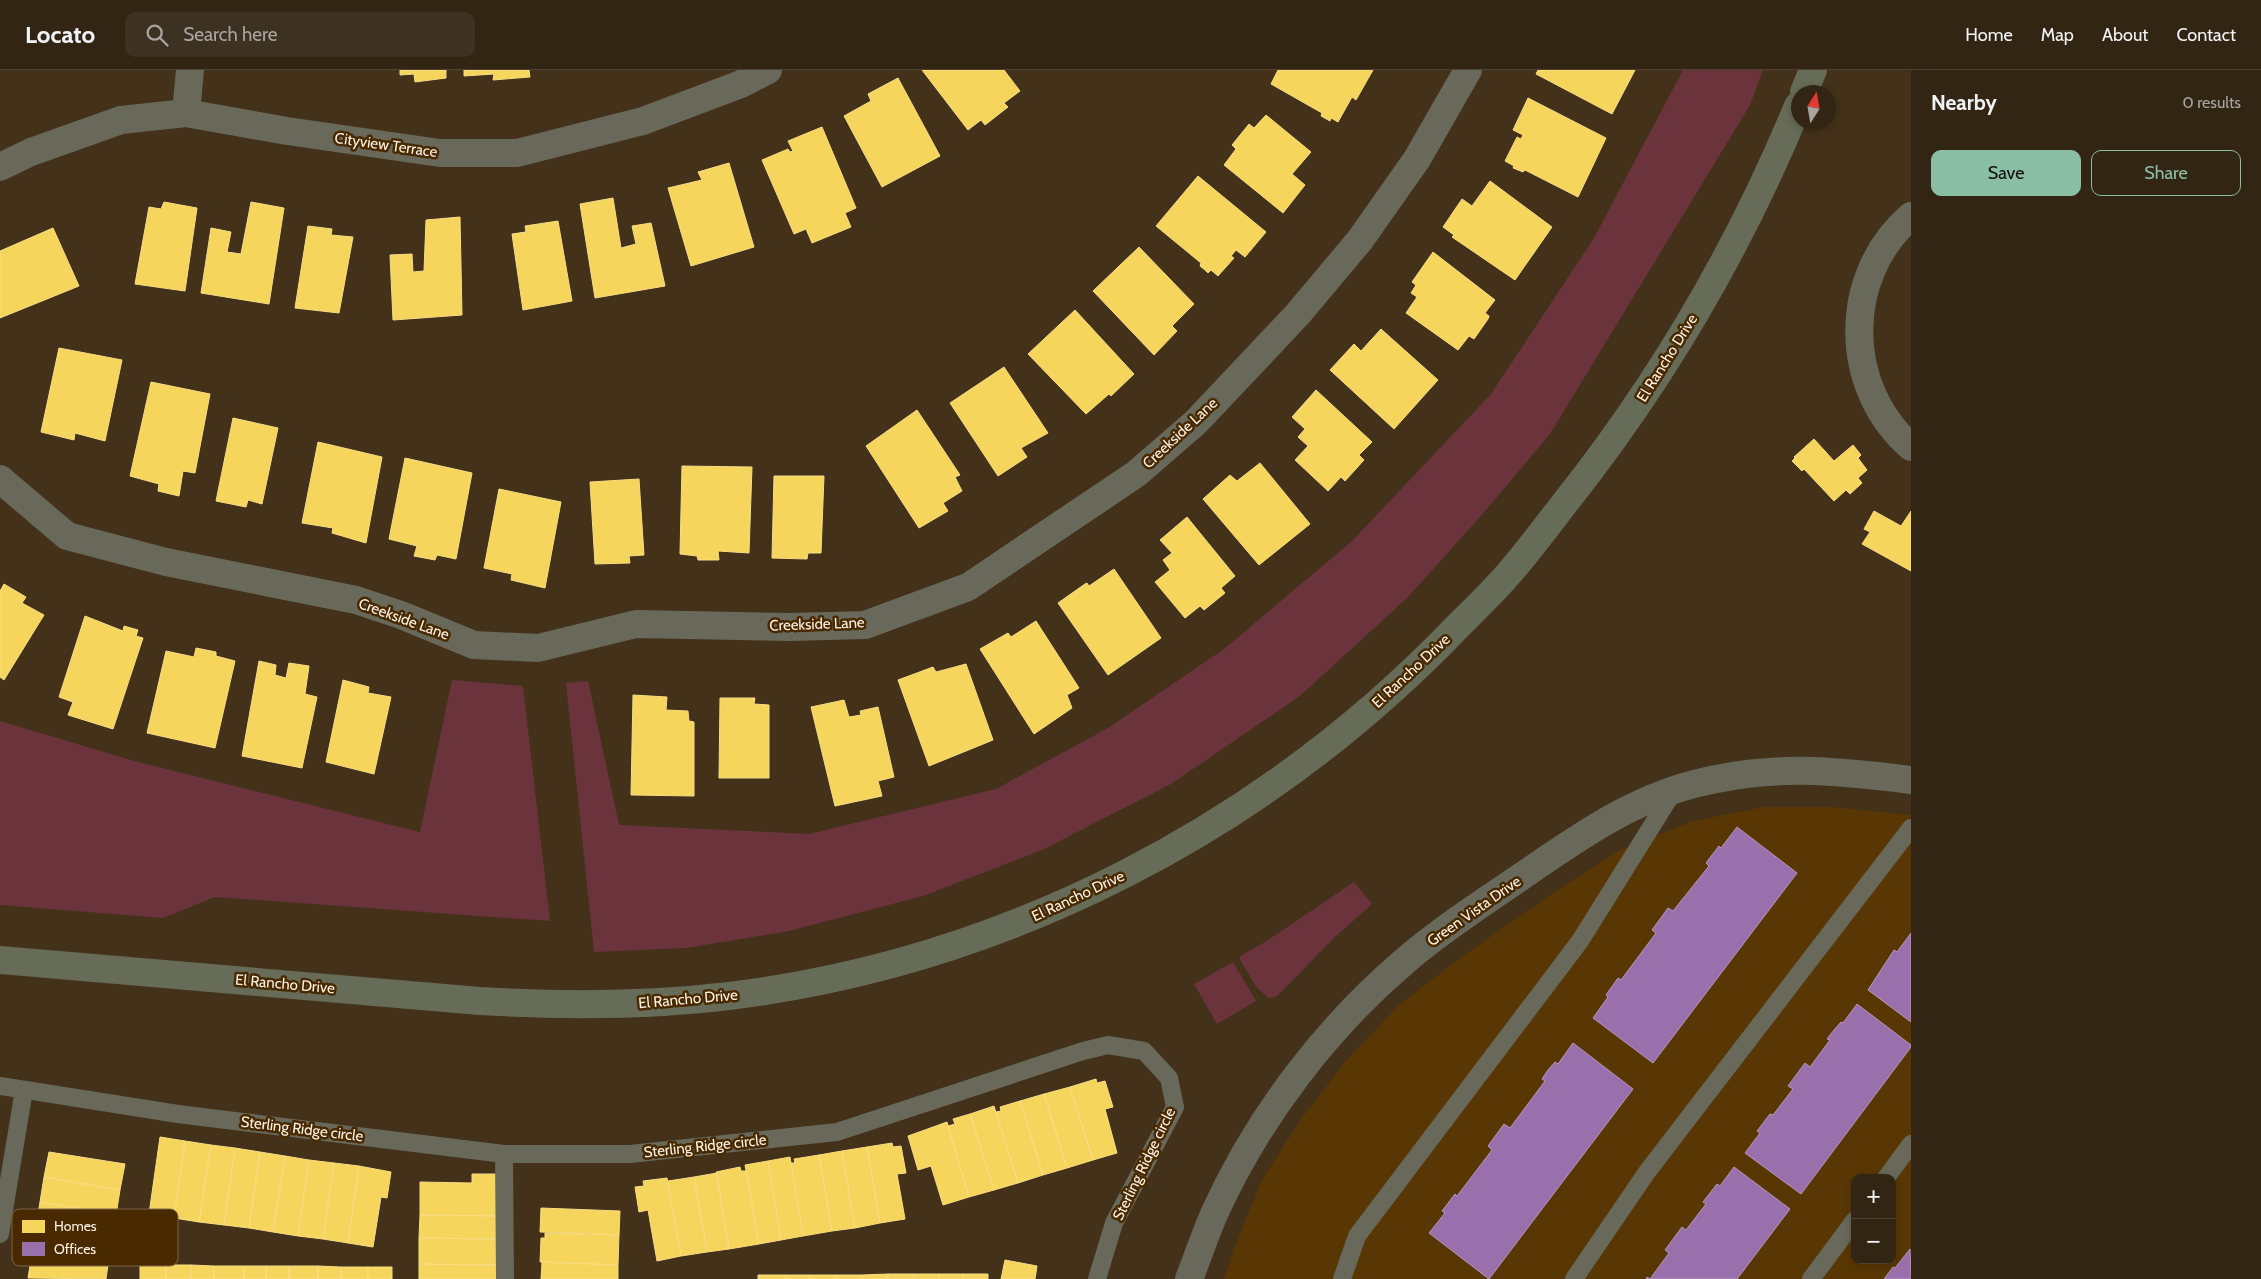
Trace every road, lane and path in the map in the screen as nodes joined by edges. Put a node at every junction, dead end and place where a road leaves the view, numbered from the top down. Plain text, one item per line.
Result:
1 (190, 70) edge
2 (768, 70) edge
3 (1468, 70) edge
4 (1813, 70) edge
5 (1807, 85) edge
6 (186, 113) junction
7 (1791, 123) edge
8 (0, 167) edge
9 (1911, 216) edge
10 (1911, 446) edge
11 (0, 479) edge
12 (1911, 780) edge
13 (1673, 792) junction
14 (1911, 828) edge
15 (0, 960) edge
16 (0, 1086) edge
17 (24, 1090) junction
18 (1911, 1144) edge
19 (504, 1154) junction
20 (1889, 1174) edge
21 (1851, 1225) edge
22 (0, 1234) edge
23 (505, 1279) edge
24 (1097, 1279) edge
25 (1189, 1279) edge
26 (1342, 1279) edge
27 (1574, 1279) edge
28 (1811, 1279) edge

1 - 6 street
2 - 6 street, Cityview Terrace
3 - 11 street, Creekside Lane
4 - 5 main road
6 - 8 street, Cityview Terrace
7 - 15 main road, El Rancho Drive
9 - 10 street
12 - 13 street, Green Vista Drive
13 - 25 street, Green Vista Drive
13 - 26 lane
14 - 27 lane
16 - 17 lane, Sterling Ridge circle
17 - 19 lane, Sterling Ridge circle
17 - 22 lane
18 - 20 lane
19 - 23 lane
19 - 24 lane, Sterling Ridge circle
21 - 28 lane

